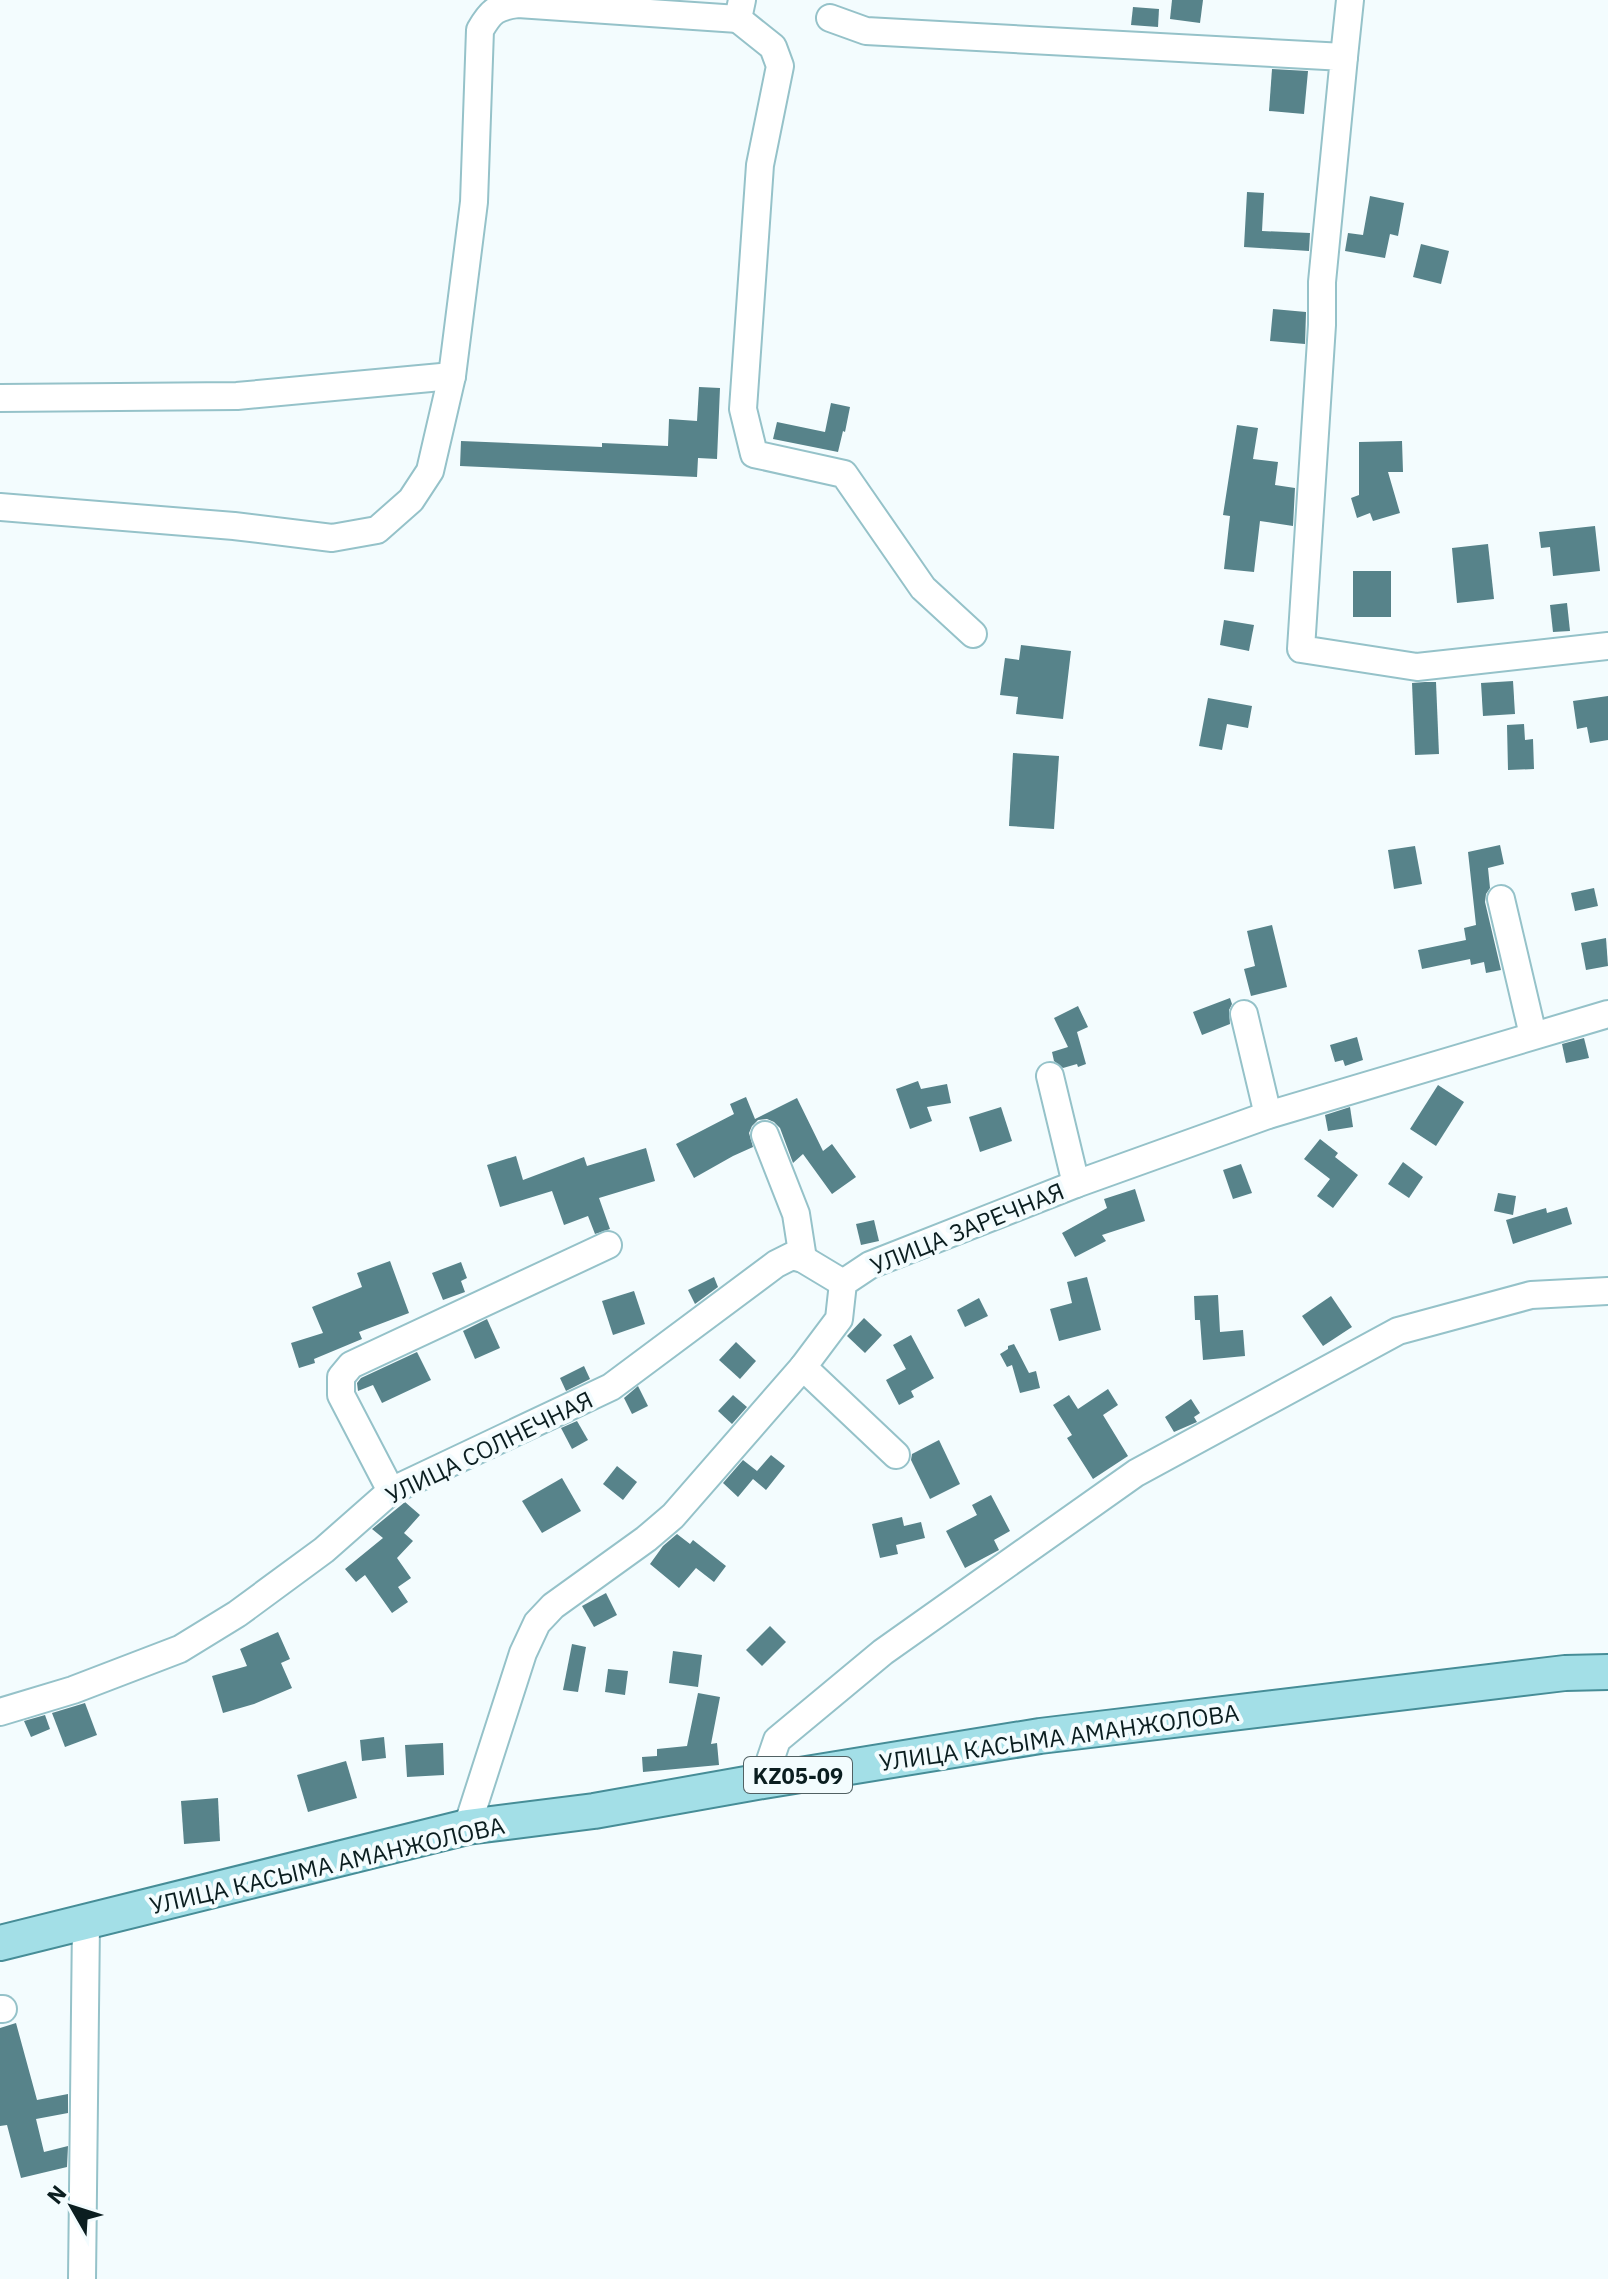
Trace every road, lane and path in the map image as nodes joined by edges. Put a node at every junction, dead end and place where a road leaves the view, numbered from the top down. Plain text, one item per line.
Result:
1 (1350, 0) edge
2 (740, 9) edge
3 (830, 18) dead end
4 (1344, 57) junction
5 (452, 376) junction
6 (0, 398) edge
7 (0, 507) edge
8 (973, 634) dead end
9 (1608, 646) edge
10 (1501, 899) dead end
11 (1244, 1014) dead end
12 (1608, 1014) edge
13 (1533, 1035) junction
14 (1050, 1076) dead end
15 (1268, 1115) junction
16 (765, 1135) dead end
17 (1076, 1184) junction
18 (608, 1245) dead end
19 (803, 1259) junction
20 (843, 1283) junction
21 (1608, 1291) edge
22 (803, 1367) junction
23 (896, 1455) dead end
24 (391, 1491) junction
25 (1608, 1672) edge
26 (0, 1712) edge
27 (763, 1781) junction
28 (467, 1827) junction
29 (86, 1922) junction
30 (0, 1943) edge
31 (82, 2279) edge

1 - 4 street
2 - 5 street
2 - 8 street
3 - 4 street
4 - 9 street
5 - 6 street
5 - 7 street
10 - 13 street
11 - 15 street
12 - 13 street, УЛИЦА ЗАРЕЧНАЯ
13 - 15 street, УЛИЦА ЗАРЕЧНАЯ
14 - 17 street
15 - 17 street, УЛИЦА ЗАРЕЧНАЯ
16 - 19 street
17 - 20 street, УЛИЦА ЗАРЕЧНАЯ
18 - 24 street
19 - 20 street
19 - 24 street, УЛИЦА СОЛНЕЧНАЯ
20 - 22 street, УЛИЦА ЗАРЕЧНАЯ
21 - 27 street
22 - 23 street
22 - 28 street, УЛИЦА ЗАРЕЧНАЯ
24 - 26 street, УЛИЦА СОЛНЕЧНАЯ
25 - 27 main road, УЛИЦА КАСЫМА АМАНЖОЛОВА / KZ05-09
27 - 28 main road, УЛИЦА КАСЫМА АМАНЖОЛОВА / KZ05-09
28 - 29 main road, УЛИЦА КАСЫМА АМАНЖОЛОВА / KZ05-09
29 - 30 main road, УЛИЦА КАСЫМА АМАНЖОЛОВА / KZ05-09
29 - 31 street

